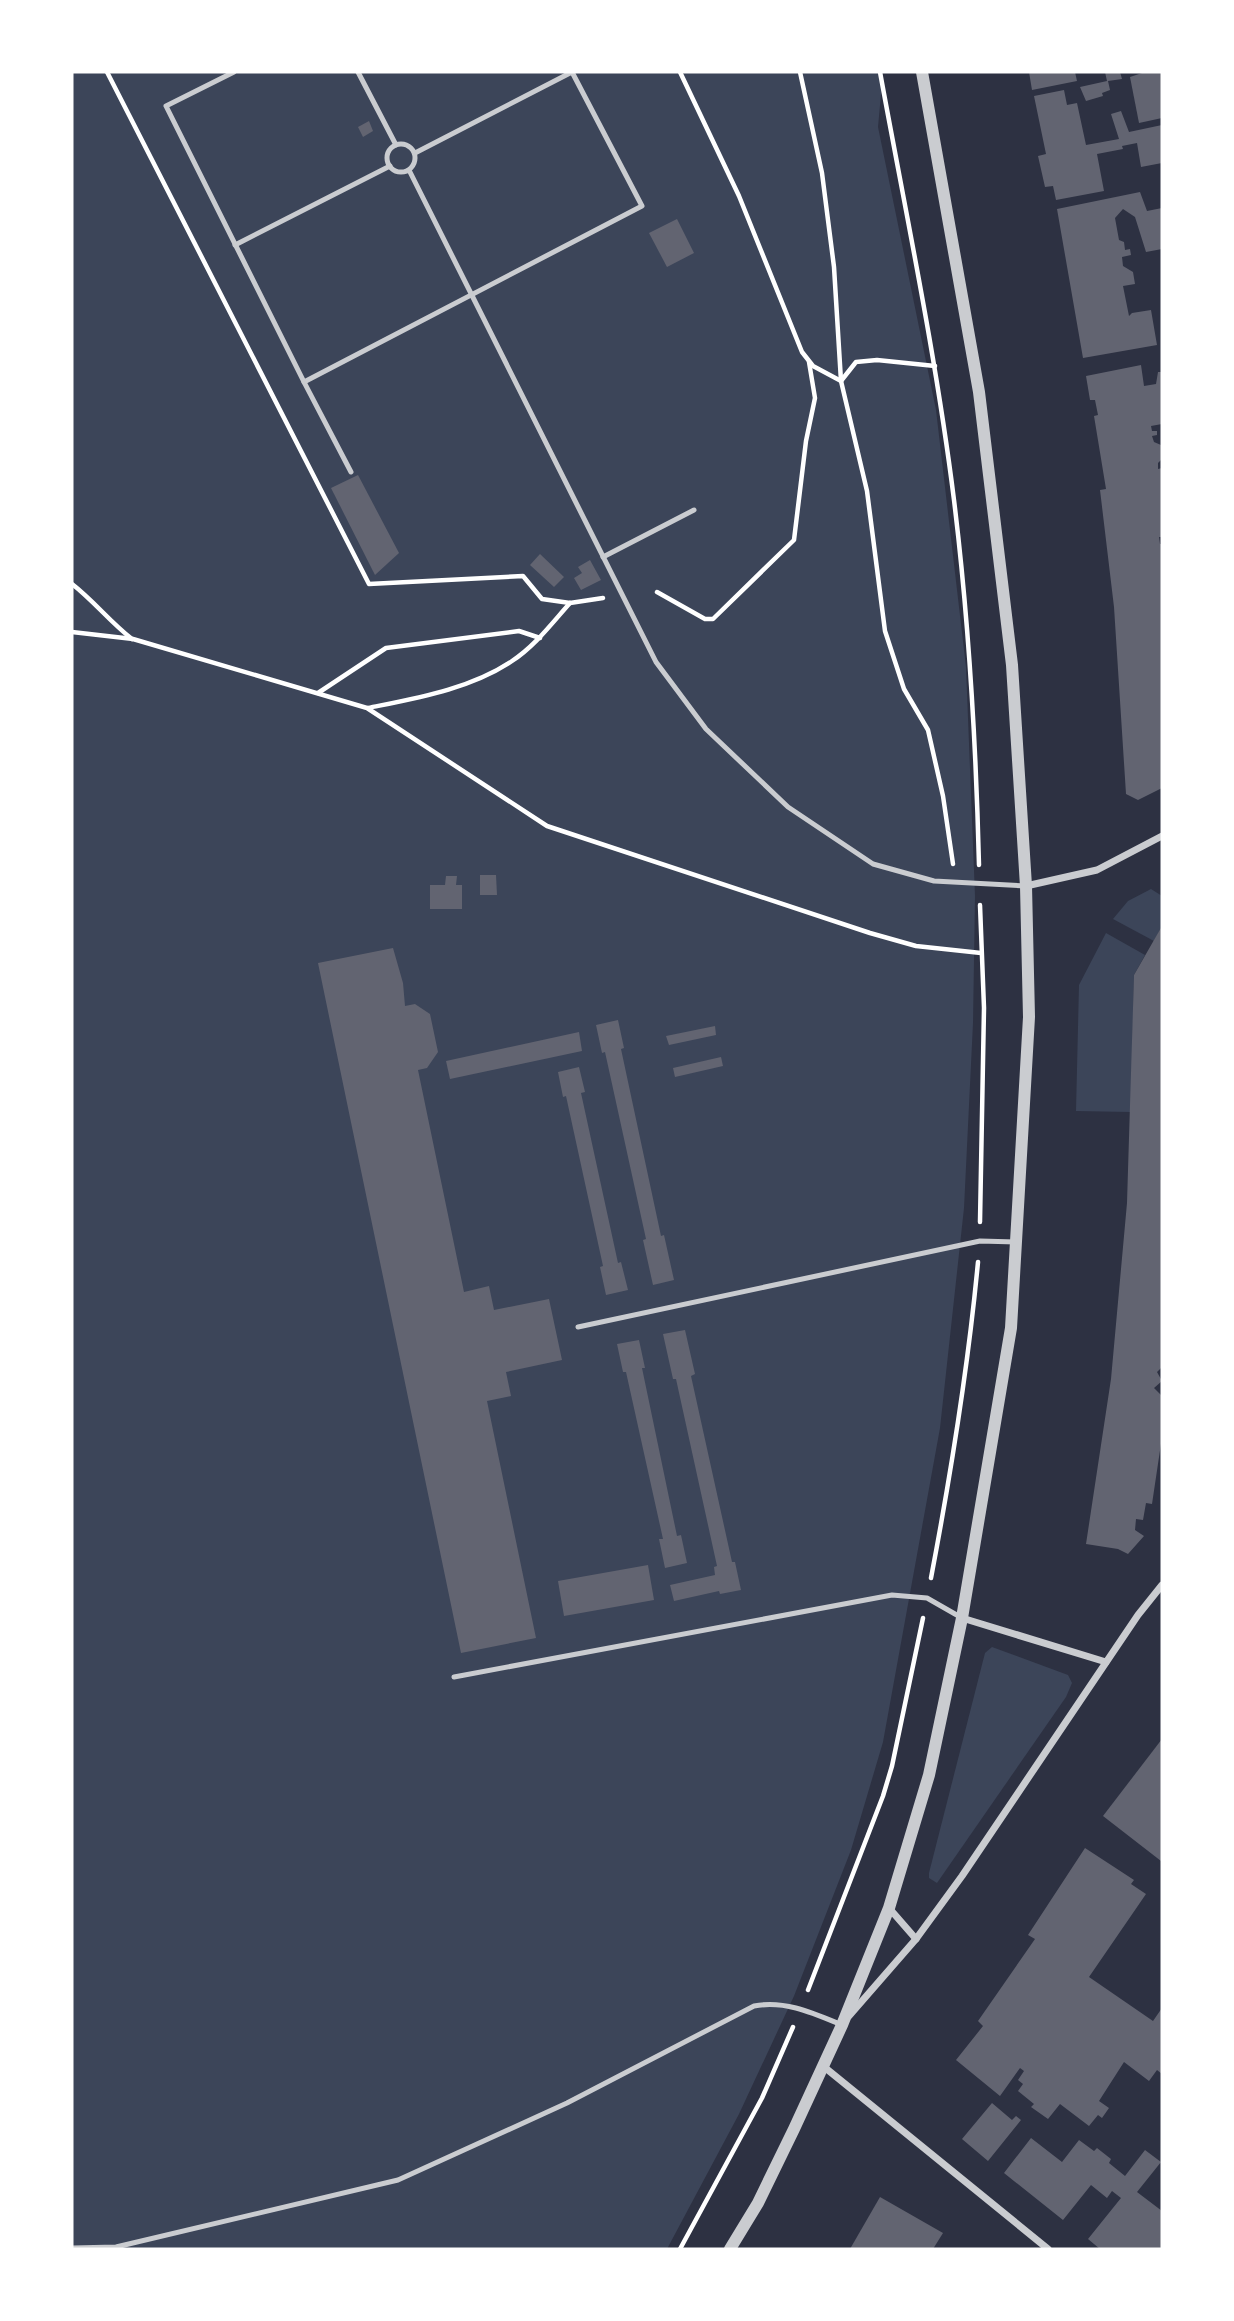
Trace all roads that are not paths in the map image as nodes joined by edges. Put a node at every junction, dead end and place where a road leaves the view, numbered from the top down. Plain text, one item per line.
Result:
1 (234, 72) edge
2 (358, 72) edge
3 (572, 72) edge
4 (922, 72) edge
5 (396, 145) junction
6 (415, 153) junction
7 (390, 166) junction
8 (409, 170) junction
9 (235, 245) junction
10 (472, 296) junction
11 (304, 382) junction
12 (351, 471) dead end
13 (694, 510) dead end
14 (603, 557) junction
15 (1162, 836) edge
16 (1026, 886) junction
17 (1016, 1242) junction
18 (578, 1326) dead end
19 (1162, 1586) edge
20 (962, 1618) junction
21 (1106, 1662) junction
22 (454, 1677) dead end
23 (889, 1908) junction
24 (916, 1939) junction
25 (842, 2025) junction
26 (823, 2066) junction
27 (72, 2248) edge
28 (730, 2249) edge
29 (1048, 2249) edge

1 - 9 lane
2 - 5 lane
3 - 6 lane
3 - 10 lane
4 - 16 street
5 - 6 lane
5 - 7 lane
6 - 8 lane
7 - 8 lane
7 - 9 lane
8 - 10 lane
9 - 11 lane
10 - 11 lane
10 - 14 lane
11 - 12 lane
13 - 14 lane
14 - 16 lane
15 - 16 street
16 - 17 street
17 - 18 lane
17 - 20 street
19 - 21 street
20 - 21 street
20 - 22 lane
20 - 23 street
21 - 24 street
23 - 24 street
23 - 25 street
24 - 25 street
25 - 26 street
25 - 27 lane
26 - 28 street
26 - 29 street

